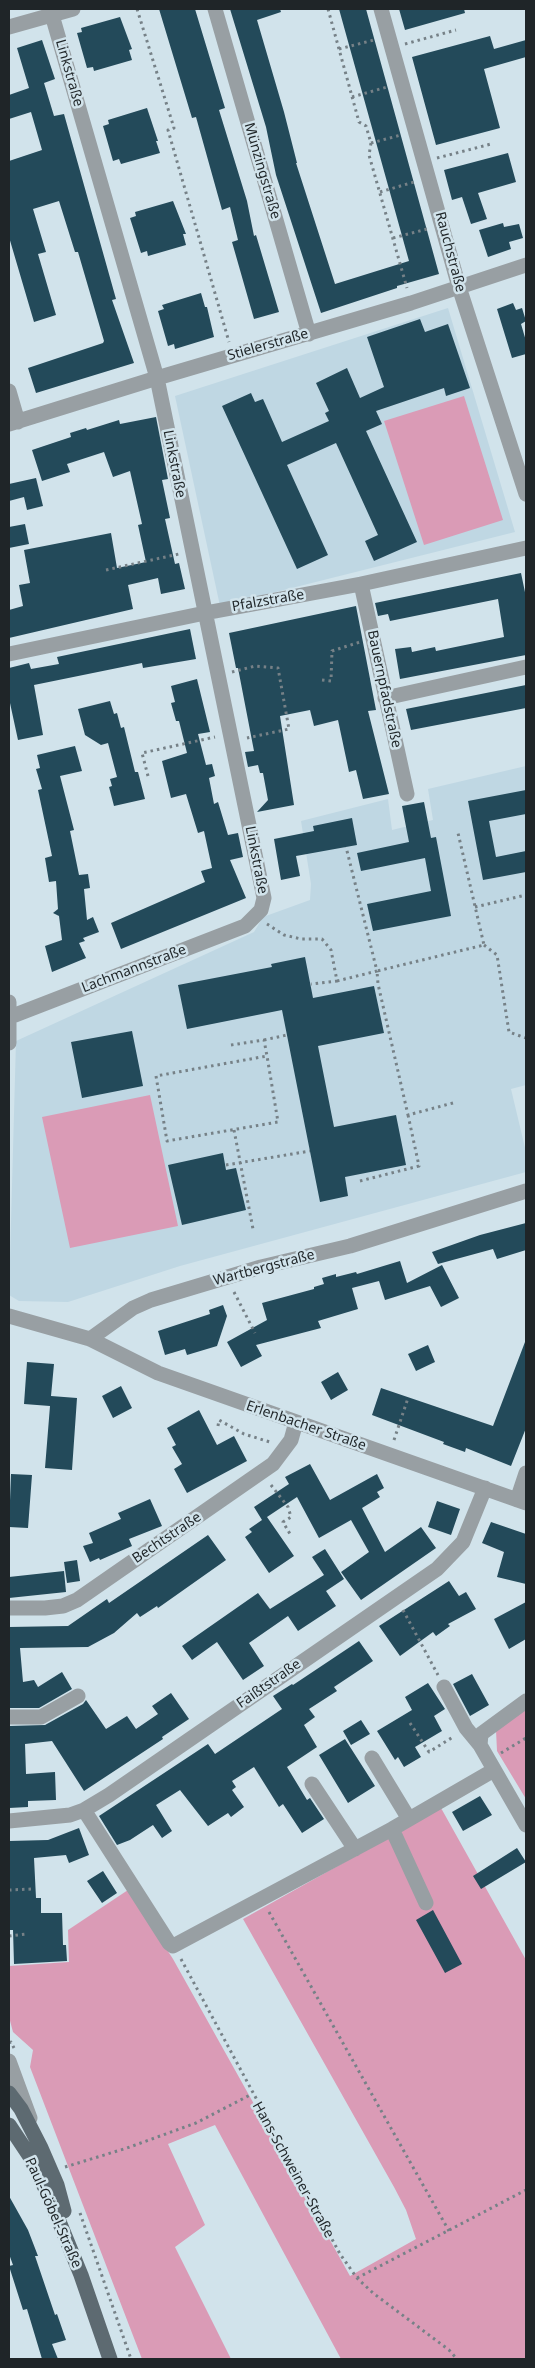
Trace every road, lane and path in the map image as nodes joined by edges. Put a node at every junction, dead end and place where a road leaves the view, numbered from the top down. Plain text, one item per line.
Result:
1 (73, 9) edge
2 (137, 9) edge
3 (215, 9) edge
4 (328, 9) edge
5 (381, 9) edge
6 (52, 15) junction
7 (9, 25) edge
8 (456, 30) dead end
9 (391, 41) junction
10 (339, 49) junction
11 (402, 83) junction
12 (352, 97) junction
13 (416, 131) junction
14 (371, 143) junction
15 (492, 144) dead end
16 (425, 161) junction
17 (429, 178) junction
18 (380, 192) junction
19 (442, 226) junction
20 (393, 238) junction
21 (526, 265) edge
22 (459, 288) junction
23 (411, 303) junction
24 (309, 334) junction
25 (232, 356) junction
26 (157, 378) junction
27 (9, 391) edge
28 (13, 423) edge
29 (526, 491) edge
30 (526, 548) edge
31 (191, 551) junction
32 (106, 570) dead end
33 (361, 584) junction
34 (205, 613) junction
35 (373, 640) junction
36 (9, 654) edge
37 (526, 668) edge
38 (218, 675) junction
39 (322, 680) dead end
40 (385, 698) junction
41 (231, 737) junction
42 (148, 776) dead end
43 (407, 794) dead end
44 (458, 833) dead end
45 (346, 847) dead end
46 (526, 895) edge
47 (475, 906) junction
48 (256, 918) junction
49 (484, 945) junction
50 (377, 971) junction
51 (337, 981) junction
52 (310, 984) dead end
53 (10, 1009) edge
54 (287, 1035) dead end
55 (526, 1038) edge
56 (264, 1040) junction
57 (9, 1043) edge
58 (230, 1046) dead end
59 (267, 1056) junction
60 (453, 1103) dead end
61 (408, 1115) junction
62 (234, 1130) junction
63 (310, 1151) dead end
64 (240, 1162) junction
65 (226, 1165) dead end
66 (360, 1180) dead end
67 (526, 1190) edge
68 (253, 1229) dead end
69 (228, 1277) junction
70 (9, 1316) edge
71 (256, 1333) dead end
72 (90, 1339) junction
73 (408, 1398) dead end
74 (296, 1422) junction
75 (218, 1426) dead end
76 (288, 1446) junction
77 (389, 1455) junction
78 (526, 1473) edge
79 (259, 1474) junction
80 (485, 1488) junction
81 (522, 1501) edge
82 (290, 1534) dead end
83 (395, 1596) junction
84 (9, 1608) edge
85 (444, 1687) joint
86 (78, 1696) dead end
87 (526, 1701) edge
88 (9, 1717) edge
89 (410, 1723) dead end
90 (466, 1728) junction
91 (526, 1738) edge
92 (480, 1745) junction
93 (501, 1753) dead end
94 (372, 1758) dead end
95 (494, 1770) junction
96 (312, 1784) dead end
97 (84, 1810) junction
98 (409, 1819) junction
99 (9, 1821) edge
100 (526, 1825) edge
101 (392, 1829) junction
102 (356, 1849) junction
103 (32, 1889) dead end
104 (9, 1890) edge
105 (261, 1899) junction
106 (426, 1903) dead end
107 (27, 1934) dead end
108 (9, 1936) edge
109 (173, 1946) junction
110 (9, 2061) edge
111 (9, 2093) edge
112 (252, 2094) junction
113 (9, 2125) edge
114 (42, 2148) junction
115 (64, 2167) dead end
116 (526, 2190) edge
117 (449, 2231) junction
118 (81, 2275) junction
119 (357, 2278) junction
120 (110, 2359) edge
121 (457, 2359) edge

1 - 6 street
2 - 25 path
3 - 24 street, Münzingstraße
4 - 10 path
5 - 9 street, Rauchstraße
6 - 7 street
6 - 26 street, Linkstraße
8 - 9 path
9 - 10 path
9 - 11 street, Rauchstraße
10 - 12 path
11 - 12 path
11 - 13 street, Rauchstraße
12 - 14 path
13 - 14 path
13 - 16 street, Rauchstraße
14 - 18 path
15 - 16 path
16 - 17 street, Rauchstraße
17 - 18 path
17 - 19 street, Rauchstraße
18 - 20 path
19 - 20 path
19 - 22 street, Rauchstraße
20 - 23 path
21 - 22 street, Stielerstraße
22 - 23 street, Stielerstraße
22 - 29 street, Rauchstraße
23 - 24 street, Stielerstraße
24 - 25 street, Stielerstraße
25 - 26 street, Stielerstraße
26 - 28 street, Stielerstraße
26 - 31 street, Linkstraße
27 - 28 street
30 - 33 street, Pfalzstraße
31 - 32 path
31 - 34 street, Linkstraße
33 - 34 street, Pfalzstraße
33 - 35 street, Bauernpfadstraße
34 - 36 street, Pfalzstraße
34 - 38 street, Linkstraße
35 - 39 path
35 - 40 street, Bauernpfadstraße
37 - 40 street
38 - 41 street, Linkstraße
38 - 41 path
40 - 43 street, Bauernpfadstraße
41 - 42 path
41 - 48 street, Linkstraße
44 - 47 path
45 - 50 path
46 - 47 path
47 - 49 path
48 - 51 path
48 - 53 street, Lachmannstraße
49 - 50 path
49 - 55 path
50 - 51 path
50 - 61 path
51 - 52 path
53 - 57 street
54 - 56 path
56 - 58 path
56 - 59 path
59 - 62 path
59 - 62 path
60 - 61 path
61 - 66 path
62 - 64 path
63 - 64 path
64 - 65 path
64 - 68 path
67 - 69 street, Wartbergstraße
69 - 71 path
69 - 72 street, Wartbergstraße
70 - 72 street
72 - 74 street, Erlenbacher Straße
73 - 77 path
74 - 76 street, Bechtstraße
74 - 77 street, Erlenbacher Straße
75 - 76 path
76 - 79 street, Bechtstraße
77 - 80 street, Erlenbacher Straße
78 - 81 street
79 - 82 path
79 - 84 street, Bechtstraße
80 - 81 street, Erlenbacher Straße
80 - 83 street, Faißtstraße
83 - 85 path
83 - 97 street, Faißtstraße
85 - 90 street
86 - 88 street
87 - 92 street
89 - 90 path
90 - 92 street
91 - 93 path
92 - 95 street
94 - 98 street
95 - 98 street
95 - 100 street
96 - 102 street
97 - 99 street, Faißtstraße
97 - 109 street
98 - 101 street
101 - 102 street
101 - 106 street
102 - 105 street
103 - 104 path
105 - 109 street
105 - 117 path
107 - 108 path
109 - 112 path, Hans-Schweiner-Straße
110 - 114 street
111 - 114 main road, Paul-Göbel-Straße
112 - 115 path
112 - 119 path, Hans-Schweiner-Straße
113 - 118 main road, Paul-Göbel-Straße
114 - 118 main road, Paul-Göbel-Straße
116 - 117 path
117 - 119 path
118 - 120 main road, Paul-Göbel-Straße
119 - 121 path, Hans-Schweiner-Straße

